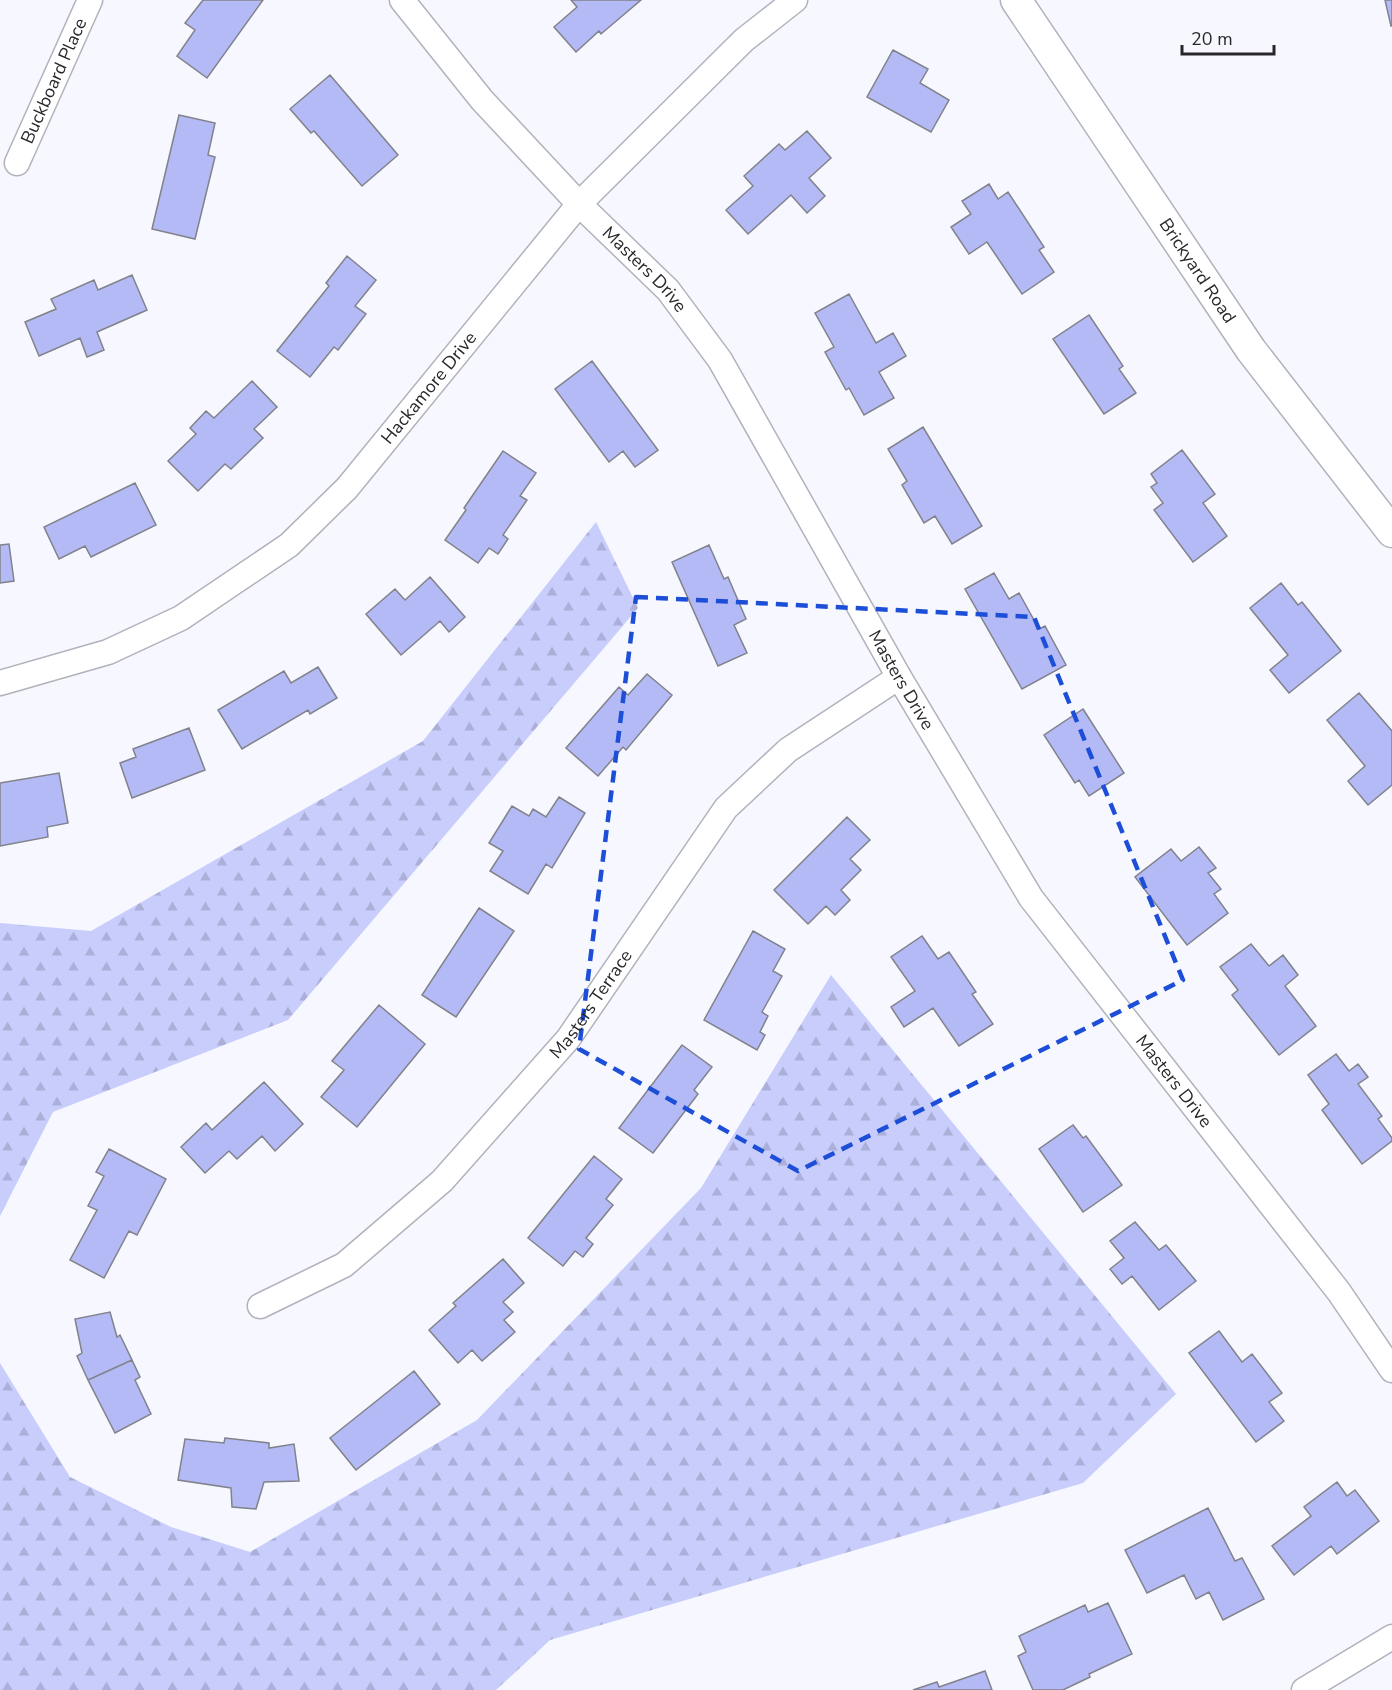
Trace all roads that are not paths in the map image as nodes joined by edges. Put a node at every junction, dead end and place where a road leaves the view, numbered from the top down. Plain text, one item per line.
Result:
1 (90, 0) edge
2 (402, 0) edge
3 (795, 0) edge
4 (1016, 0) edge
5 (17, 163) dead end
6 (579, 204) junction
7 (1392, 532) edge
8 (899, 677) junction
9 (0, 683) edge
10 (260, 1306) dead end
11 (1392, 1370) edge
12 (1392, 1637) edge
13 (1304, 1690) edge

1 - 5 street, Buckboard Place
2 - 6 street, Masters Drive
3 - 6 street, Hackamore Drive
4 - 7 street, Brickyard Road
6 - 8 street, Masters Drive
6 - 9 street, Hackamore Drive
8 - 10 street, Masters Terrace
8 - 11 street, Masters Drive
12 - 13 street

